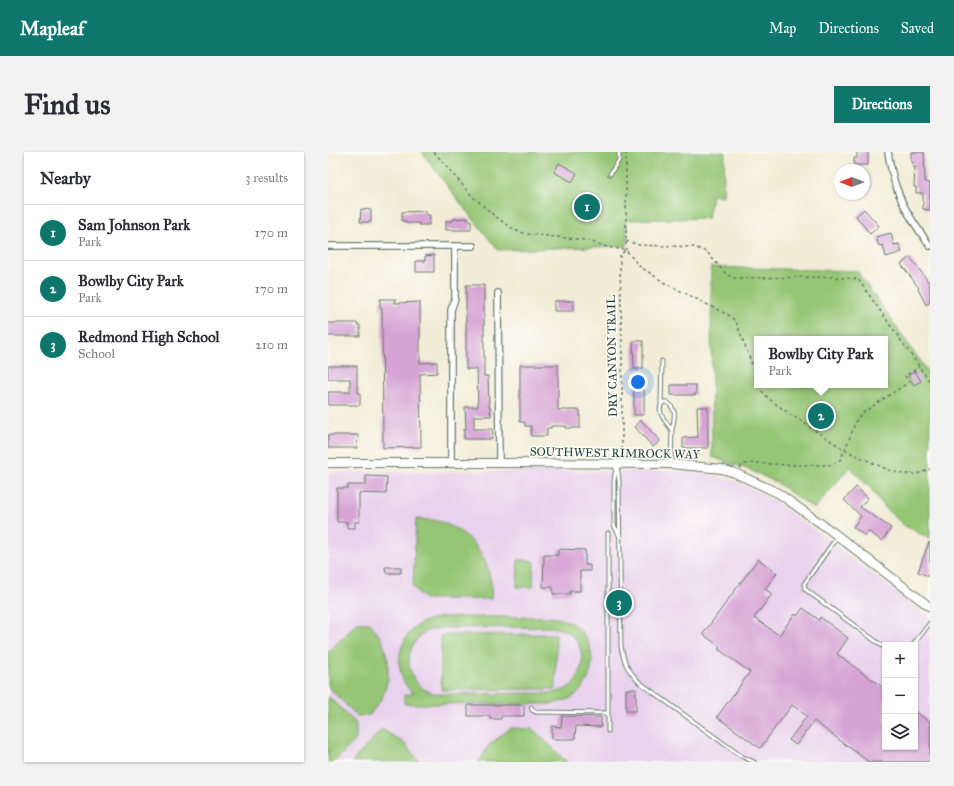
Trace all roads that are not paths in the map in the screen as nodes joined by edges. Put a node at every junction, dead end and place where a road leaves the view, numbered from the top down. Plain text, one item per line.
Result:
1 (619, 152) edge
2 (888, 152) edge
3 (610, 174) dead end
4 (328, 246) edge
5 (455, 246) junction
6 (473, 246) dead end
7 (930, 246) edge
8 (498, 293) dead end
9 (662, 361) dead end
10 (661, 404) junction
11 (672, 430) junction
12 (499, 462) junction
13 (328, 463) edge
14 (451, 463) junction
15 (619, 464) junction
16 (672, 464) junction
17 (608, 533) dead end
18 (620, 536) junction
19 (838, 536) junction
20 (930, 607) edge
21 (930, 623) edge
22 (915, 642) edge
23 (882, 646) edge
24 (531, 707) dead end
25 (608, 713) junction
26 (608, 731) dead end
27 (754, 762) edge

1 - 3 lane
2 - 7 street
4 - 5 street
5 - 6 street
5 - 14 street
8 - 12 street
9 - 10 lane
10 - 11 lane
10 - 11 lane
11 - 16 lane
12 - 14 main road, SOUTHWEST RIMROCK WAY
12 - 15 main road, SOUTHWEST RIMROCK WAY
13 - 14 main road, SOUTHWEST RIMROCK WAY
15 - 16 main road, SOUTHWEST RIMROCK WAY
15 - 18 lane
15 - 18 lane
16 - 19 main road, SOUTHWEST RIMROCK WAY
17 - 25 lane
18 - 27 lane
19 - 20 main road, SOUTHWEST RIMROCK WAY
19 - 23 lane
21 - 22 lane
24 - 25 lane
25 - 26 lane

